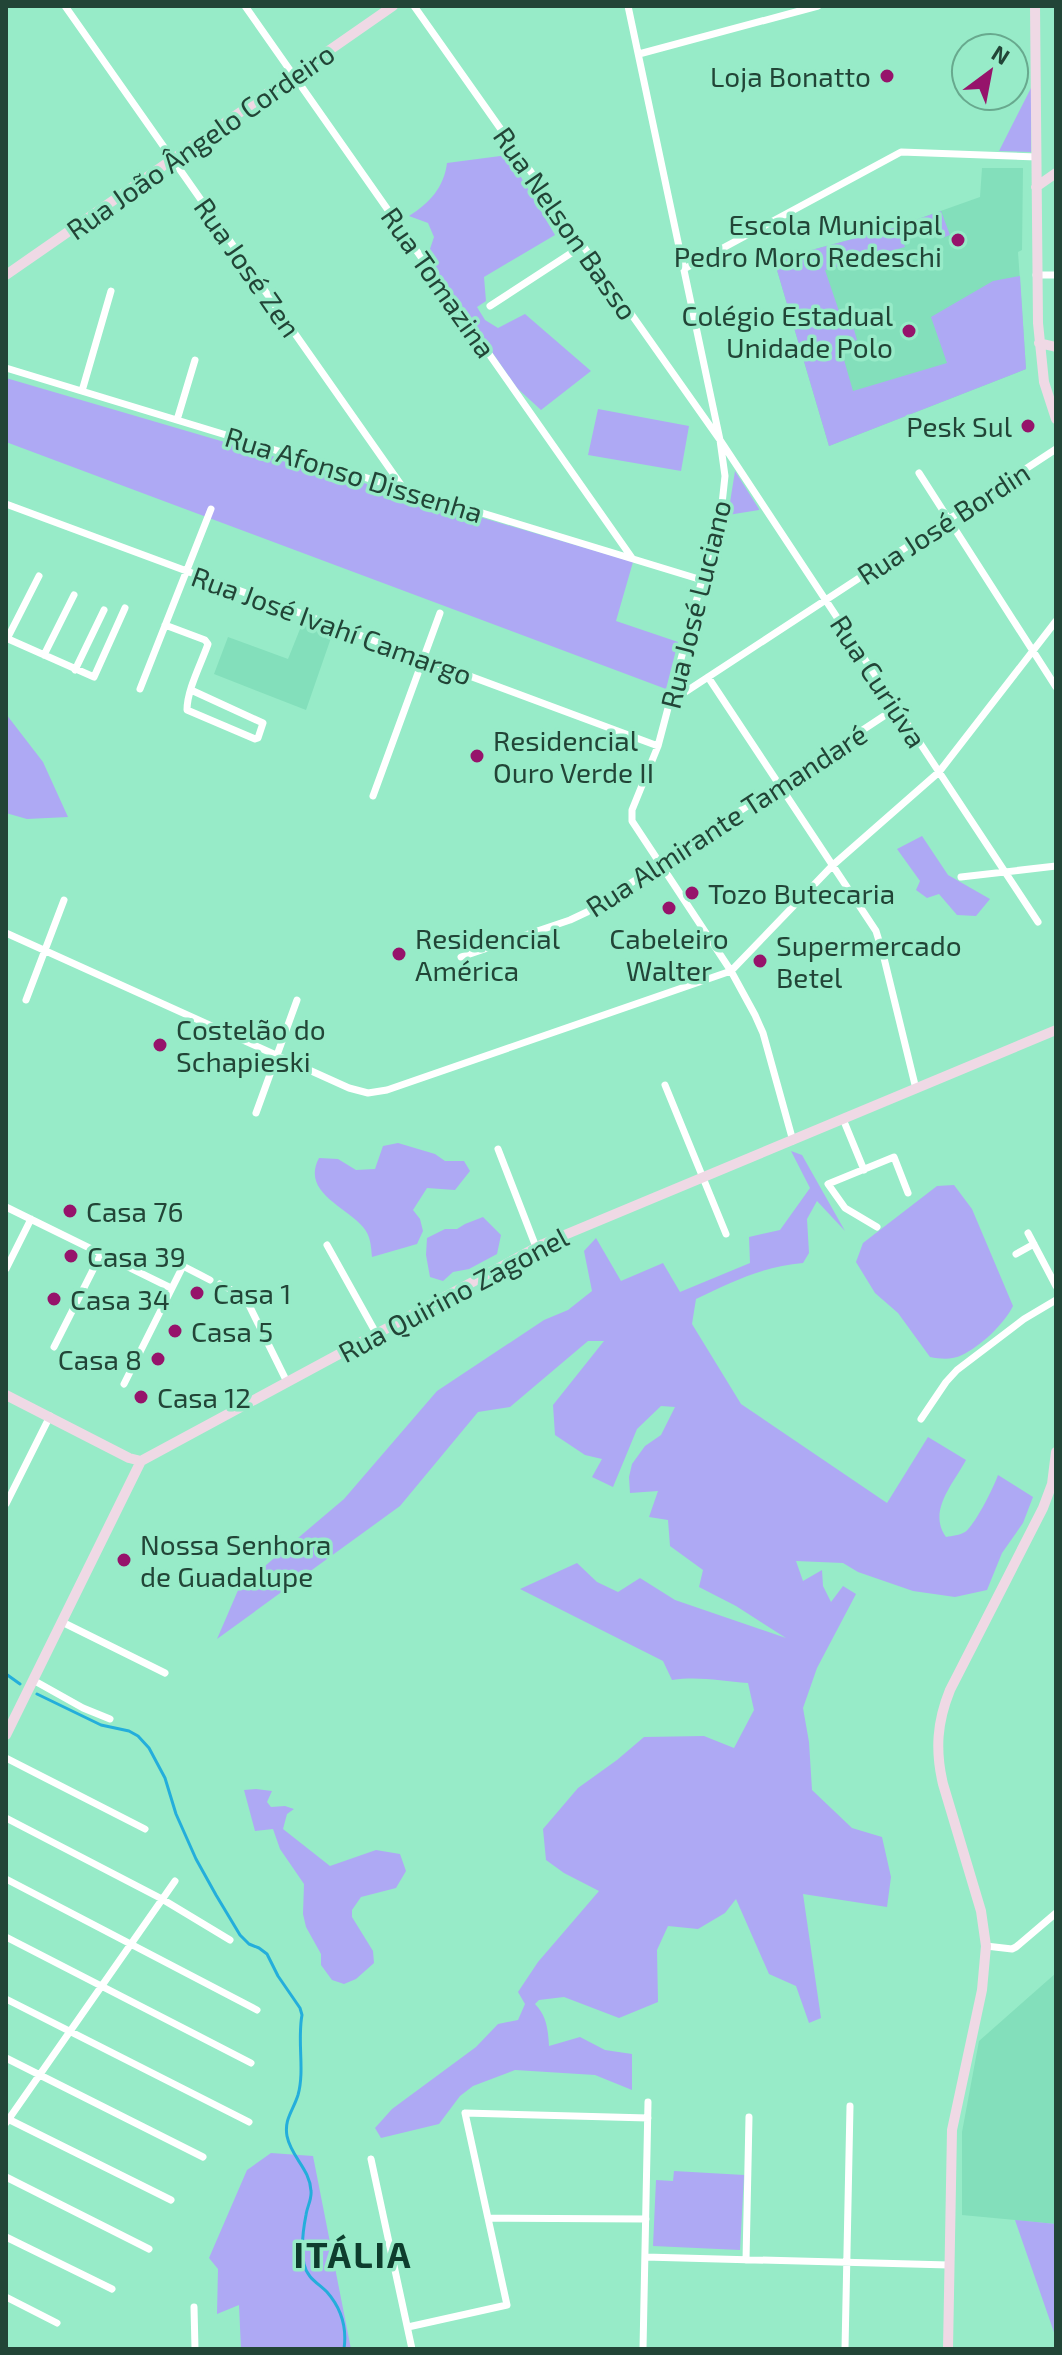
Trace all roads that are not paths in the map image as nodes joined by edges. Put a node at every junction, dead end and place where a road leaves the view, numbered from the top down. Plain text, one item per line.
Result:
1 (65, 6) edge
2 (245, 6) edge
3 (393, 6) edge
4 (414, 6) edge
5 (628, 6) edge
6 (818, 6) edge
7 (1035, 6) edge
8 (639, 54) junction
9 (294, 75) junction
10 (1037, 157) junction
11 (173, 160) junction
12 (1056, 173) edge
13 (1036, 187) junction
14 (582, 246) junction
15 (684, 269) junction
16 (6, 275) edge
17 (1036, 275) junction
18 (1056, 275) edge
19 (111, 291) dead end
20 (490, 306) dead end
21 (1039, 343) junction
22 (1056, 347) edge
23 (195, 360) dead end
24 (6, 368) edge
25 (82, 391) junction
26 (1056, 419) edge
27 (177, 420) junction
28 (720, 440) junction
29 (1056, 449) edge
30 (919, 473) dead end
31 (404, 489) junction
32 (6, 504) edge
33 (211, 509) dead end
34 (949, 519) junction
35 (632, 559) junction
36 (187, 571) junction
37 (39, 576) dead end
38 (702, 580) junction
39 (74, 595) dead end
40 (825, 600) junction
41 (125, 608) dead end
42 (104, 610) dead end
43 (440, 613) dead end
44 (1056, 621) edge
45 (165, 625) junction
46 (7, 638) edge
47 (1033, 651) junction
48 (44, 655) junction
49 (423, 659) junction
50 (75, 670) junction
51 (708, 677) junction
52 (1056, 687) edge
53 (140, 689) dead end
54 (191, 690) junction
55 (670, 702) junction
56 (896, 708) junction
57 (658, 746) junction
58 (939, 772) junction
59 (779, 785) junction
60 (373, 796) dead end
61 (660, 864) junction
62 (833, 865) junction
63 (1056, 866) edge
64 (1005, 872) junction
65 (961, 877) dead end
66 (64, 900) dead end
67 (1038, 922) dead end
68 (6, 933) edge
69 (45, 950) junction
70 (461, 957) dead end
71 (731, 971) junction
72 (26, 1000) dead end
73 (297, 1000) dead end
74 (1056, 1030) edge
75 (277, 1056) junction
76 (665, 1085) dead end
77 (916, 1089) junction
78 (256, 1113) dead end
79 (843, 1119) junction
80 (793, 1141) junction
81 (498, 1149) dead end
82 (864, 1170) junction
83 (703, 1177) junction
84 (908, 1193) dead end
85 (6, 1207) edge
86 (31, 1219) junction
87 (877, 1227) dead end
88 (1028, 1233) dead end
89 (726, 1234) dead end
90 (1034, 1244) junction
91 (327, 1245) dead end
92 (536, 1247) junction
93 (101, 1254) junction
94 (1016, 1254) dead end
95 (6, 1269) edge
96 (210, 1280) dead end
97 (220, 1284) dead end
98 (1056, 1286) edge
99 (171, 1288) junction
100 (1056, 1300) edge
101 (376, 1333) junction
102 (54, 1347) dead end
103 (287, 1382) junction
104 (124, 1384) dead end
105 (6, 1395) edge
106 (50, 1416) junction
107 (921, 1419) dead end
108 (1056, 1452) edge
109 (141, 1461) junction
110 (6, 1504) edge
111 (62, 1622) junction
112 (165, 1673) dead end
113 (33, 1680) junction
114 (110, 1719) dead end
115 (6, 1735) edge
116 (6, 1758) edge
117 (6, 1818) edge
118 (145, 1829) dead end
119 (6, 1879) edge
120 (175, 1881) dead end
121 (162, 1899) junction
122 (1056, 1913) edge
123 (6, 1937) edge
124 (230, 1940) dead end
125 (131, 1944) junction
126 (986, 1946) junction
127 (101, 1986) junction
128 (6, 1999) edge
129 (257, 2010) dead end
130 (70, 2031) junction
131 (6, 2058) edge
132 (251, 2063) dead end
133 (40, 2075) junction
134 (648, 2102) dead end
135 (850, 2106) dead end
136 (749, 2117) dead end
137 (648, 2118) junction
138 (7, 2120) edge
139 (249, 2122) dead end
140 (203, 2157) dead end
141 (371, 2159) dead end
142 (6, 2177) edge
143 (171, 2200) dead end
144 (488, 2218) junction
145 (646, 2219) junction
146 (6, 2237) edge
147 (149, 2249) dead end
148 (645, 2257) junction
149 (746, 2260) junction
150 (847, 2262) junction
151 (949, 2265) junction
152 (112, 2289) dead end
153 (6, 2297) edge
154 (194, 2307) dead end
155 (57, 2323) dead end
156 (408, 2327) junction
157 (195, 2349) edge
158 (412, 2349) edge
159 (643, 2349) edge
160 (845, 2349) edge
161 (948, 2349) edge

1 - 11 street, Rua José Zen
2 - 9 street, Rua Tomazina
3 - 9 street, Rua João Ângelo Cordeiro
4 - 14 street, Rua Nelson Basso
5 - 8 street, Rua José Luciano
6 - 8 street
7 - 10 street
8 - 15 street, Rua José Luciano
9 - 11 street, Rua João Ângelo Cordeiro
9 - 35 street, Rua Tomazina
10 - 13 street
10 - 15 street
11 - 16 street, Rua João Ângelo Cordeiro
11 - 31 street, Rua José Zen
12 - 13 street
13 - 17 street
14 - 20 street
14 - 28 street, Rua Nelson Basso
15 - 28 street, Rua José Luciano
17 - 18 street
17 - 21 street
19 - 25 street
21 - 22 street
21 - 26 street
23 - 27 street
24 - 25 street, Rua Afonso Dissenha
25 - 27 street, Rua Afonso Dissenha
27 - 31 street, Rua Afonso Dissenha
28 - 38 street, Rua José Luciano
28 - 40 street, Rua Curiúva
29 - 34 street, Rua José Bordin
30 - 34 street
31 - 35 street, Rua Afonso Dissenha
32 - 36 street, Rua José Ivahí Camargo
33 - 36 street
34 - 40 street, Rua José Bordin
34 - 47 street
35 - 38 street, Rua Afonso Dissenha
36 - 45 street
36 - 49 street, Rua José Ivahí Camargo
37 - 46 street
38 - 55 street, Rua José Luciano
39 - 48 street
40 - 51 street, Rua José Bordin
40 - 56 street, Rua Curiúva
41 - 50 street
42 - 50 street
43 - 49 street
44 - 47 street
45 - 53 street
45 - 54 street
46 - 48 street
47 - 52 street
47 - 58 street
48 - 50 street
49 - 57 street, Rua José Ivahí Camargo
49 - 60 street
51 - 55 street, Rua José Bordin
51 - 59 street
54 - 54 street
55 - 57 street, Rua José Luciano
56 - 58 street, Rua Curiúva
56 - 59 street, Rua Almirante Tamandaré
57 - 61 street, Rua José Luciano
58 - 62 street
58 - 64 street, Rua Curiúva
59 - 61 street, Rua Almirante Tamandaré
59 - 62 street
61 - 70 street, Rua Almirante Tamandaré
61 - 71 street
62 - 71 street
62 - 77 street
63 - 64 street
64 - 65 street
64 - 67 street, Rua Curiúva
66 - 69 street
68 - 69 street
69 - 72 street
69 - 75 street
71 - 75 street
71 - 80 street
73 - 75 street
74 - 77 street, Rua Quirino Zagonel
75 - 78 street
76 - 83 street
77 - 79 street, Rua Quirino Zagonel
79 - 80 street, Rua Quirino Zagonel
79 - 82 street
80 - 83 street, Rua Quirino Zagonel
81 - 92 street
82 - 84 street
82 - 87 street
83 - 89 street
83 - 92 street, Rua Quirino Zagonel
85 - 86 street
86 - 93 street
86 - 95 street
88 - 90 street
90 - 94 street
90 - 98 street
91 - 101 street
92 - 101 street, Rua Quirino Zagonel
93 - 99 street
93 - 102 street
96 - 99 street
97 - 103 street
99 - 104 street
100 - 107 street
101 - 103 street, Rua Quirino Zagonel
103 - 109 street, Rua Quirino Zagonel
105 - 106 street
106 - 109 street
106 - 110 street
108 - 126 street
109 - 111 street
111 - 112 street
111 - 113 street
113 - 114 street
113 - 115 street
116 - 118 street
117 - 121 street
119 - 125 street
120 - 121 street
121 - 124 street
121 - 125 street
122 - 126 street
123 - 127 street
125 - 127 street
125 - 129 street
126 - 151 street
127 - 130 street
127 - 132 street
128 - 130 street
130 - 133 street
130 - 139 street
131 - 133 street
133 - 138 street
133 - 140 street
134 - 137 street
135 - 150 street
136 - 149 street
137 - 144 street
137 - 145 street
138 - 143 street
141 - 156 street
142 - 147 street
144 - 145 street
144 - 156 street
145 - 148 street
146 - 152 street
148 - 149 street
148 - 159 street
149 - 150 street
150 - 151 street
150 - 160 street
151 - 161 street
153 - 155 street
154 - 157 street
156 - 158 street

